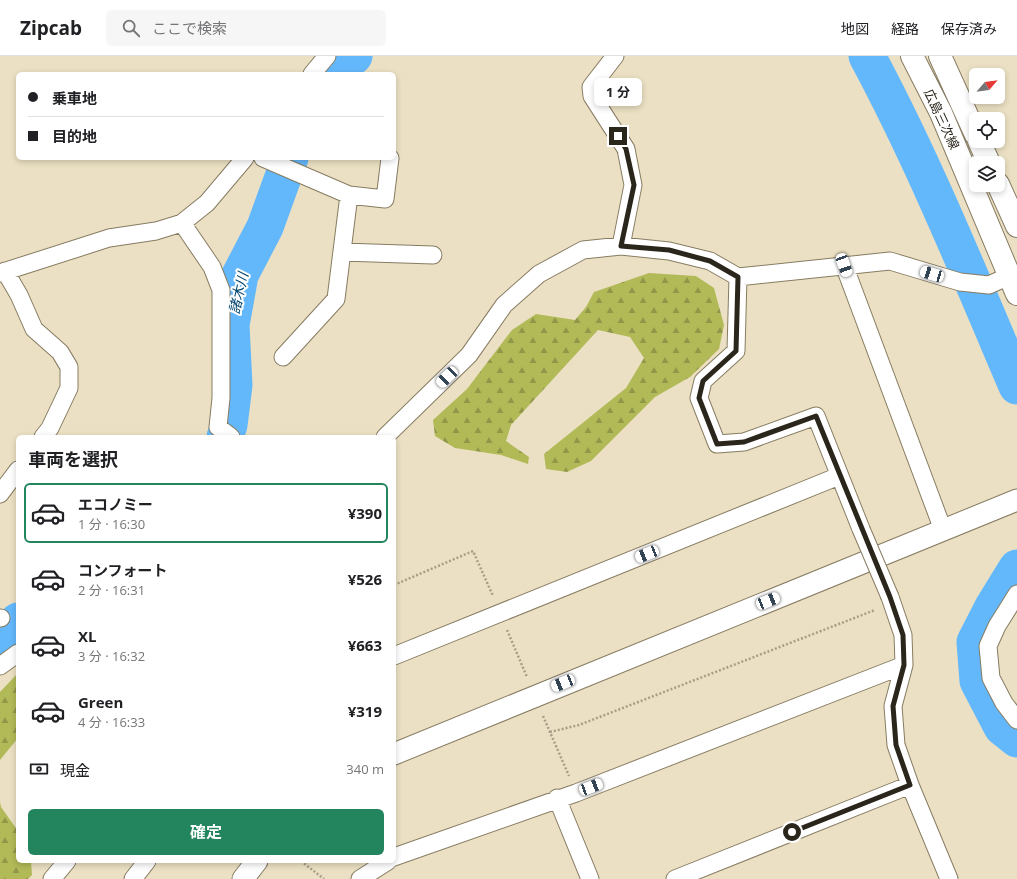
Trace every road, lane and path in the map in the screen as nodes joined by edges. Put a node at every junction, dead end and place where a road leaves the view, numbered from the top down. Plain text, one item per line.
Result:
1 (327, 56) edge
2 (615, 56) edge
3 (912, 56) edge
4 (940, 56) edge
5 (314, 72) edge
6 (969, 120) edge
7 (243, 160) edge
8 (390, 160) edge
9 (270, 161) edge
10 (1002, 192) edge
11 (349, 195) junction
12 (182, 223) junction
13 (1017, 226) edge
14 (621, 246) junction
15 (342, 252) junction
16 (433, 255) dead end
17 (844, 265) junction
18 (3, 272) edge
19 (738, 277) junction
20 (1013, 285) edge
21 (283, 357) dead end
22 (45, 435) edge
23 (228, 435) edge
24 (387, 435) edge
25 (16, 473) edge
26 (839, 476) junction
27 (0, 494) edge
28 (1017, 500) edge
29 (943, 530) junction
30 (396, 584) edge
31 (1017, 594) edge
32 (891, 600) junction
33 (500, 614) junction
34 (16, 655) edge
35 (396, 655) edge
36 (904, 665) junction
37 (0, 666) edge
38 (528, 682) dead end
39 (542, 712) dead end
40 (1017, 720) edge
41 (550, 732) junction
42 (396, 753) edge
43 (572, 783) dead end
44 (910, 785) junction
45 (558, 798) junction
46 (396, 856) edge
47 (65, 863) edge
48 (146, 863) edge
49 (255, 863) edge
50 (304, 863) edge
51 (385, 863) edge
52 (52, 879) edge
53 (134, 879) edge
54 (243, 879) edge
55 (324, 879) edge
56 (360, 879) edge
57 (590, 879) edge
58 (674, 879) edge
59 (949, 879) edge

1 - 5 street
2 - 14 street
3 - 20 main road, 広島三次線
4 - 6 main road, 広島三次線
7 - 12 street
8 - 11 street
9 - 11 street
10 - 13 main road
11 - 15 street
12 - 18 street
12 - 23 street
14 - 19 street
14 - 24 street
15 - 16 street
15 - 21 street
17 - 19 street
17 - 20 street
17 - 29 street
18 - 22 street
19 - 26 street
25 - 27 street
26 - 32 street, bridge
26 - 33 street
28 - 29 street
29 - 42 street
30 - 33 path
31 - 40 street
32 - 36 street
32 - 41 path
33 - 35 street
33 - 38 path
34 - 37 street
36 - 44 street
36 - 45 street
39 - 41 path
41 - 43 path
44 - 58 street
44 - 59 street
45 - 46 street
45 - 57 street
47 - 52 street
48 - 53 street
49 - 54 street
50 - 55 path
51 - 56 street

